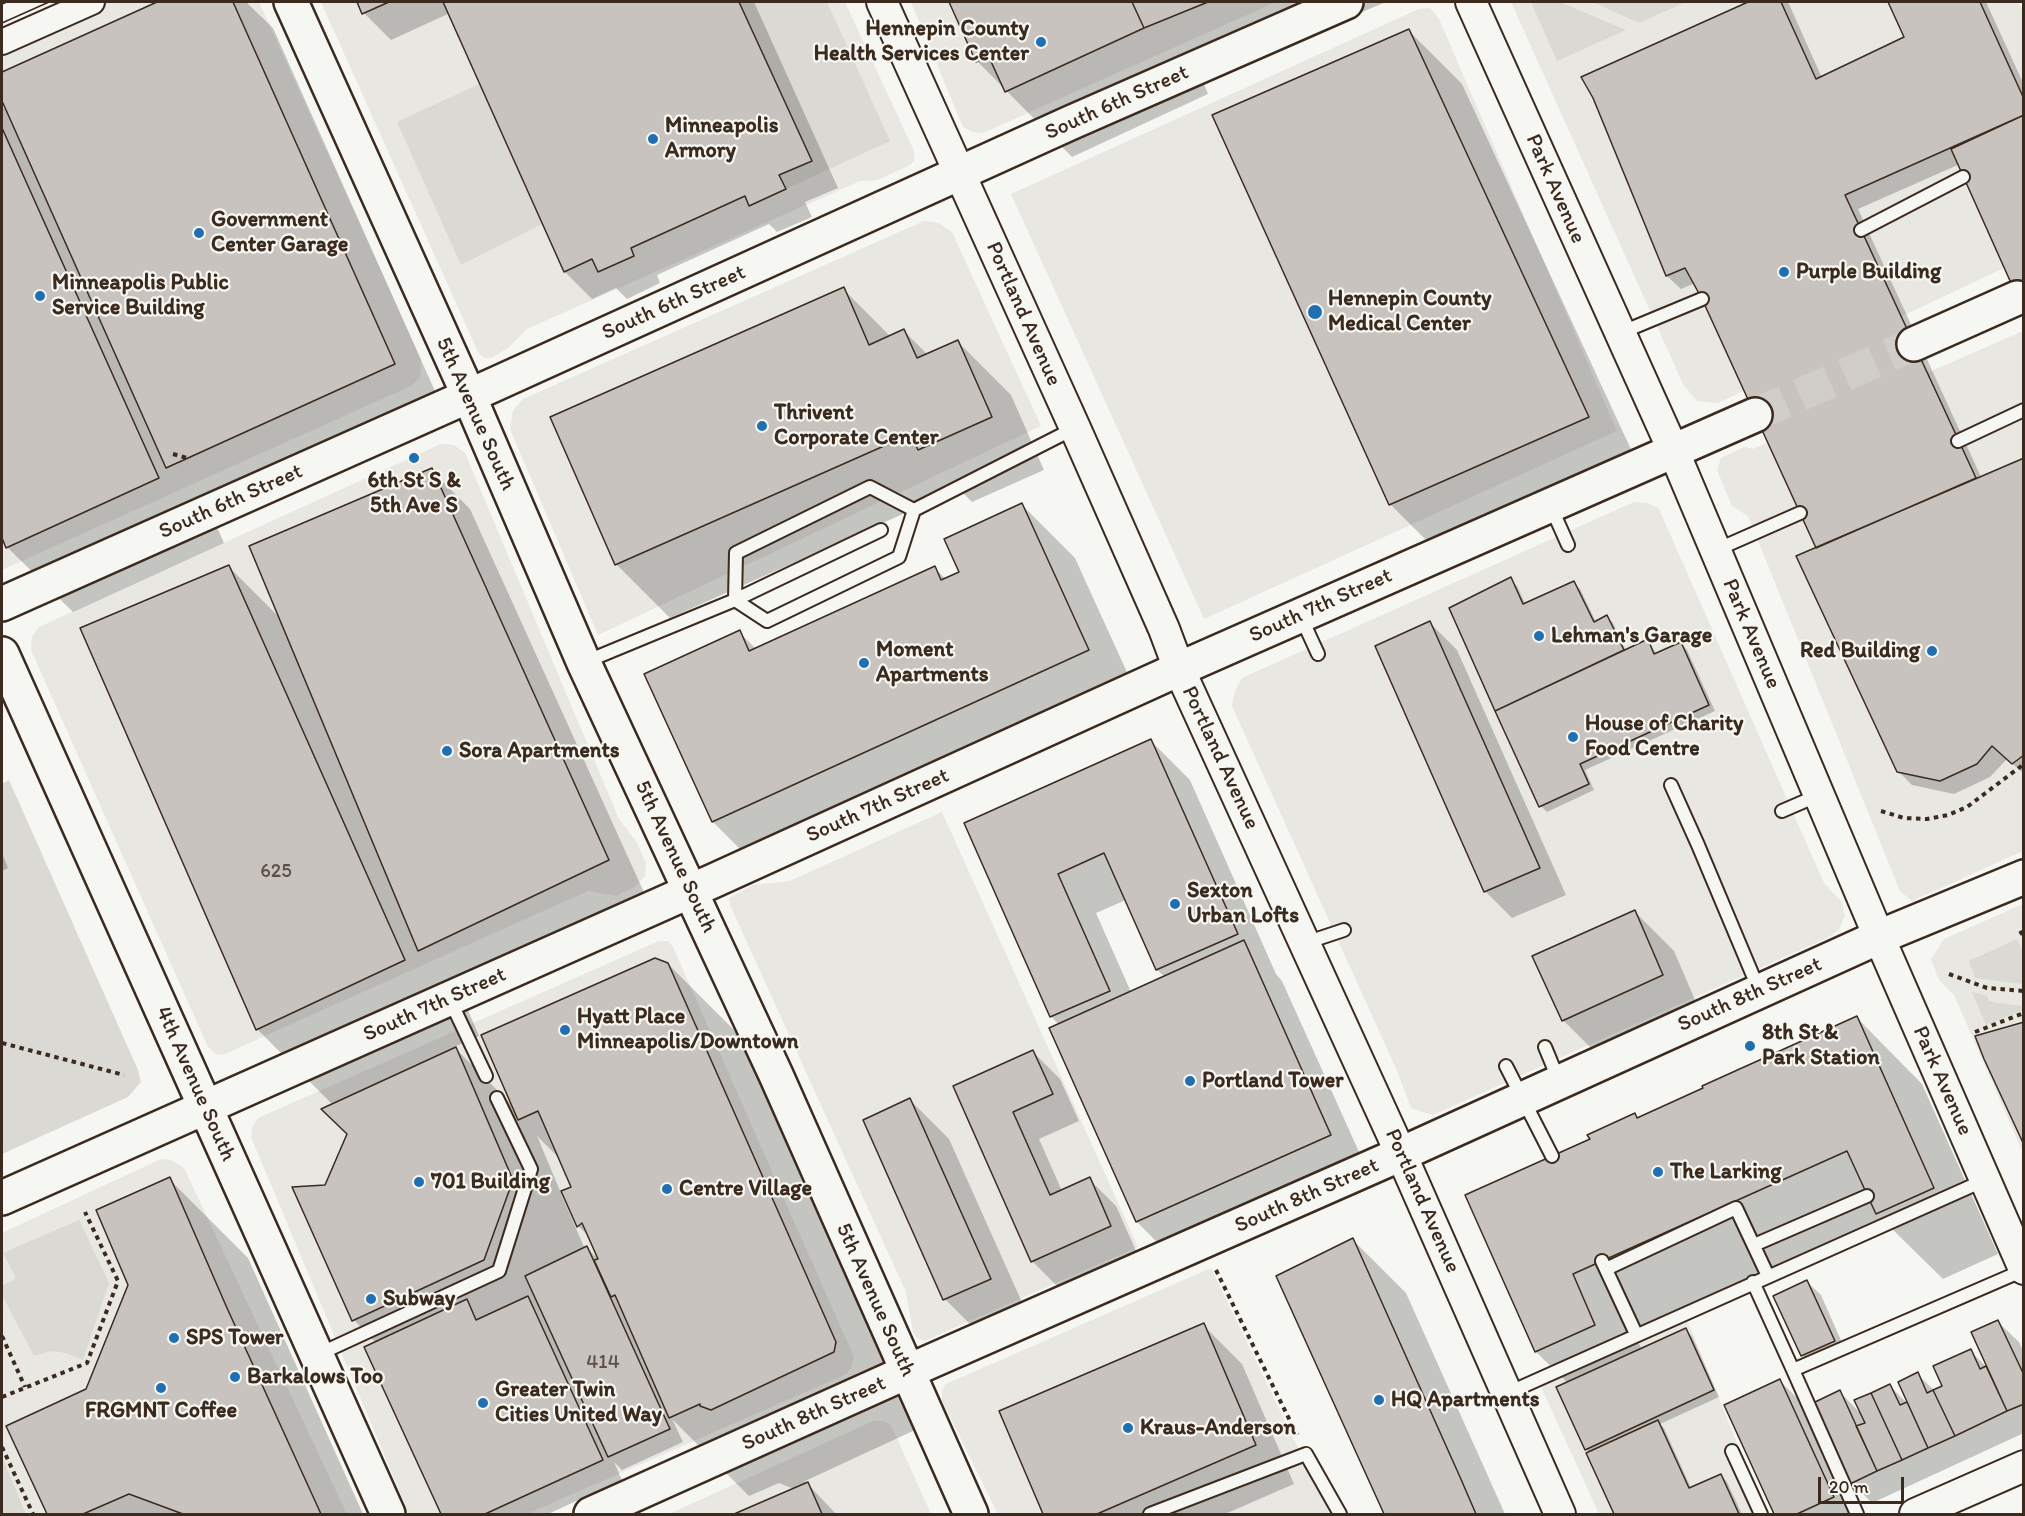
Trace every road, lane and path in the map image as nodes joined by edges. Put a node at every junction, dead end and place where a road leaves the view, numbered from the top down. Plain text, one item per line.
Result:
1 (92, 2) edge
2 (291, 2) edge
3 (882, 2) edge
4 (1346, 2) edge
5 (1471, 2) edge
6 (2, 42) edge
7 (959, 173) junction
8 (1964, 177) dead end
9 (1861, 230) dead end
10 (2017, 298) dead end
11 (1702, 299) dead end
12 (1620, 333) junction
13 (1914, 344) tunnel mouth
14 (469, 396) junction
15 (2024, 410) edge
16 (1755, 415) tunnel mouth
17 (1075, 428) junction
18 (1958, 441) dead end
19 (1674, 452) junction
20 (173, 454) dead end
21 (187, 458) dead end
22 (1550, 506) junction
23 (914, 510) junction
24 (1800, 513) dead end
25 (881, 530) dead end
26 (1568, 545) dead end
27 (1716, 550) junction
28 (735, 600) junction
29 (2, 604) edge
30 (1300, 615) junction
31 (2, 654) edge
32 (1318, 654) dead end
33 (584, 663) junction
34 (1179, 669) junction
35 (2024, 764) edge
36 (1671, 785) dead end
37 (1819, 795) junction
38 (1881, 810) dead end
39 (1782, 811) dead end
40 (2024, 877) edge
41 (690, 890) junction
42 (1344, 930) dead end
43 (2020, 931) dead end
44 (1879, 937) junction
45 (2024, 937) edge
46 (1305, 943) junction
47 (1949, 974) dead end
48 (1759, 991) junction
49 (2024, 991) edge
50 (449, 999) junction
51 (2024, 1013) edge
52 (1976, 1032) dead end
53 (2, 1043) edge
54 (1545, 1047) dead end
55 (1506, 1066) dead end
56 (124, 1075) dead end
57 (486, 1076) dead end
58 (1559, 1082) junction
59 (497, 1098) dead end
60 (1524, 1098) junction
61 (205, 1108) junction
62 (1401, 1154) junction
63 (1552, 1156) dead end
64 (1985, 1180) junction
65 (1868, 1196) dead end
66 (2, 1198) edge
67 (85, 1212) dead end
68 (1202, 1242) junction
69 (1754, 1245) junction
70 (2024, 1269) edge
71 (1768, 1276) junction
72 (1753, 1282) junction
73 (1636, 1334) junction
74 (2, 1336) edge
75 (317, 1356) junction
76 (1793, 1370) junction
77 (907, 1372) junction
78 (25, 1387) junction
79 (1508, 1393) junction
80 (2, 1396) edge
81 (2, 1447) edge
82 (1732, 1451) dead end
83 (1306, 1454) junction
84 (2024, 1466) edge
85 (33, 1515) edge
86 (388, 1515) edge
87 (591, 1515) edge
88 (971, 1515) edge
89 (1150, 1515) edge
90 (1340, 1515) edge
91 (1560, 1515) edge
92 (1761, 1515) edge
93 (1857, 1515) edge
94 (1914, 1515) edge

1 - 6 street
2 - 14 main road, 5th Avenue South
3 - 7 street, Portland Avenue
4 - 7 main road, South 6th Street
5 - 12 street, Park Avenue
7 - 14 main road, South 6th Street
7 - 17 street, Portland Avenue
8 - 9 lane
10 - 13 main road
11 - 12 lane
12 - 19 street, Park Avenue
14 - 29 main road, South 6th Street
14 - 33 main road, 5th Avenue South
15 - 18 lane
16 - 19 main road, South 7th Street
17 - 23 lane
17 - 34 street, Portland Avenue
19 - 22 main road, South 7th Street
19 - 27 street, Park Avenue
20 - 21 path
22 - 26 lane
22 - 30 main road, South 7th Street
23 - 28 lane
23 - 28 lane
24 - 27 lane
25 - 28 lane
27 - 37 street, Park Avenue
28 - 33 lane
30 - 32 lane
30 - 34 main road, South 7th Street
31 - 61 main road, 4th Avenue South
33 - 41 main road, 5th Avenue South
34 - 41 main road, South 7th Street
34 - 46 street, Portland Avenue
35 - 38 path
36 - 48 lane
37 - 39 lane
37 - 44 street, Park Avenue
40 - 44 main road, South 8th Street
41 - 50 main road, South 7th Street
41 - 77 main road, 5th Avenue South
42 - 46 lane
43 - 45 path
44 - 48 main road, South 8th Street
44 - 64 street, Park Avenue
46 - 62 street, Portland Avenue
47 - 49 path
48 - 58 main road, South 8th Street
50 - 57 lane
50 - 61 main road, South 7th Street
51 - 52 path
53 - 56 path
54 - 58 lane
55 - 60 lane
58 - 60 main road, South 8th Street
59 - 75 lane
60 - 62 main road, South 8th Street
60 - 63 lane
61 - 66 main road, South 7th Street
61 - 75 main road, 4th Avenue South
62 - 68 main road, South 8th Street
62 - 79 street, Portland Avenue
64 - 70 street, Park Avenue
64 - 71 lane
65 - 69 lane
67 - 78 path
68 - 77 main road, South 8th Street
68 - 83 path
69 - 71 lane
69 - 73 lane
70 - 76 lane
71 - 72 lane
72 - 73 lane
72 - 76 lane
73 - 79 lane
74 - 78 path
75 - 86 main road, 4th Avenue South
76 - 93 lane
77 - 87 main road, South 8th Street
77 - 88 main road, 5th Avenue South
78 - 80 path
79 - 91 street, Portland Avenue
81 - 85 path
82 - 92 lane
83 - 89 lane
83 - 90 lane
84 - 94 street

